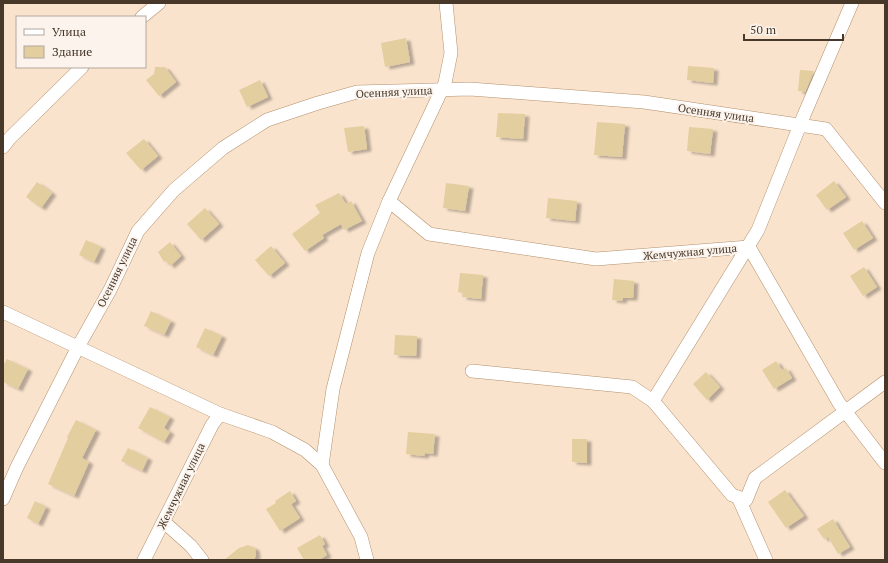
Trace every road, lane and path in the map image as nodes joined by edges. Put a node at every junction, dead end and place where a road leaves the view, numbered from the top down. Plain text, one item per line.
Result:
1 (159, 3) edge
2 (446, 3) edge
3 (852, 3) edge
4 (143, 16) edge
5 (81, 68) edge
6 (441, 90) junction
7 (800, 125) junction
8 (3, 147) edge
9 (389, 201) junction
10 (885, 203) edge
11 (747, 247) junction
12 (3, 312) edge
13 (78, 347) junction
14 (472, 371) dead end
15 (885, 382) edge
16 (653, 401) junction
17 (846, 411) junction
18 (220, 414) junction
19 (885, 463) edge
20 (322, 466) junction
21 (738, 497) junction
22 (3, 498) edge
23 (164, 522) junction
24 (144, 560) edge
25 (202, 560) edge
26 (367, 560) edge
27 (766, 560) edge

1 - 4 street
2 - 6 street
3 - 7 street
5 - 8 street
6 - 7 street, Осенняя улица
6 - 9 street
6 - 13 street, Осенняя улица
7 - 10 street, Осенняя улица
7 - 11 street
9 - 11 street, Жемчужная улица
9 - 20 street
11 - 16 street
11 - 17 street, Жемчужная улица
12 - 13 street
13 - 18 street
13 - 22 street, Осенняя улица
14 - 16 street
15 - 17 street
16 - 21 street
17 - 19 street, Жемчужная улица
17 - 21 street
18 - 20 street
18 - 23 street, Жемчужная улица
20 - 26 street
21 - 27 street
23 - 24 street, Жемчужная улица
23 - 25 street

